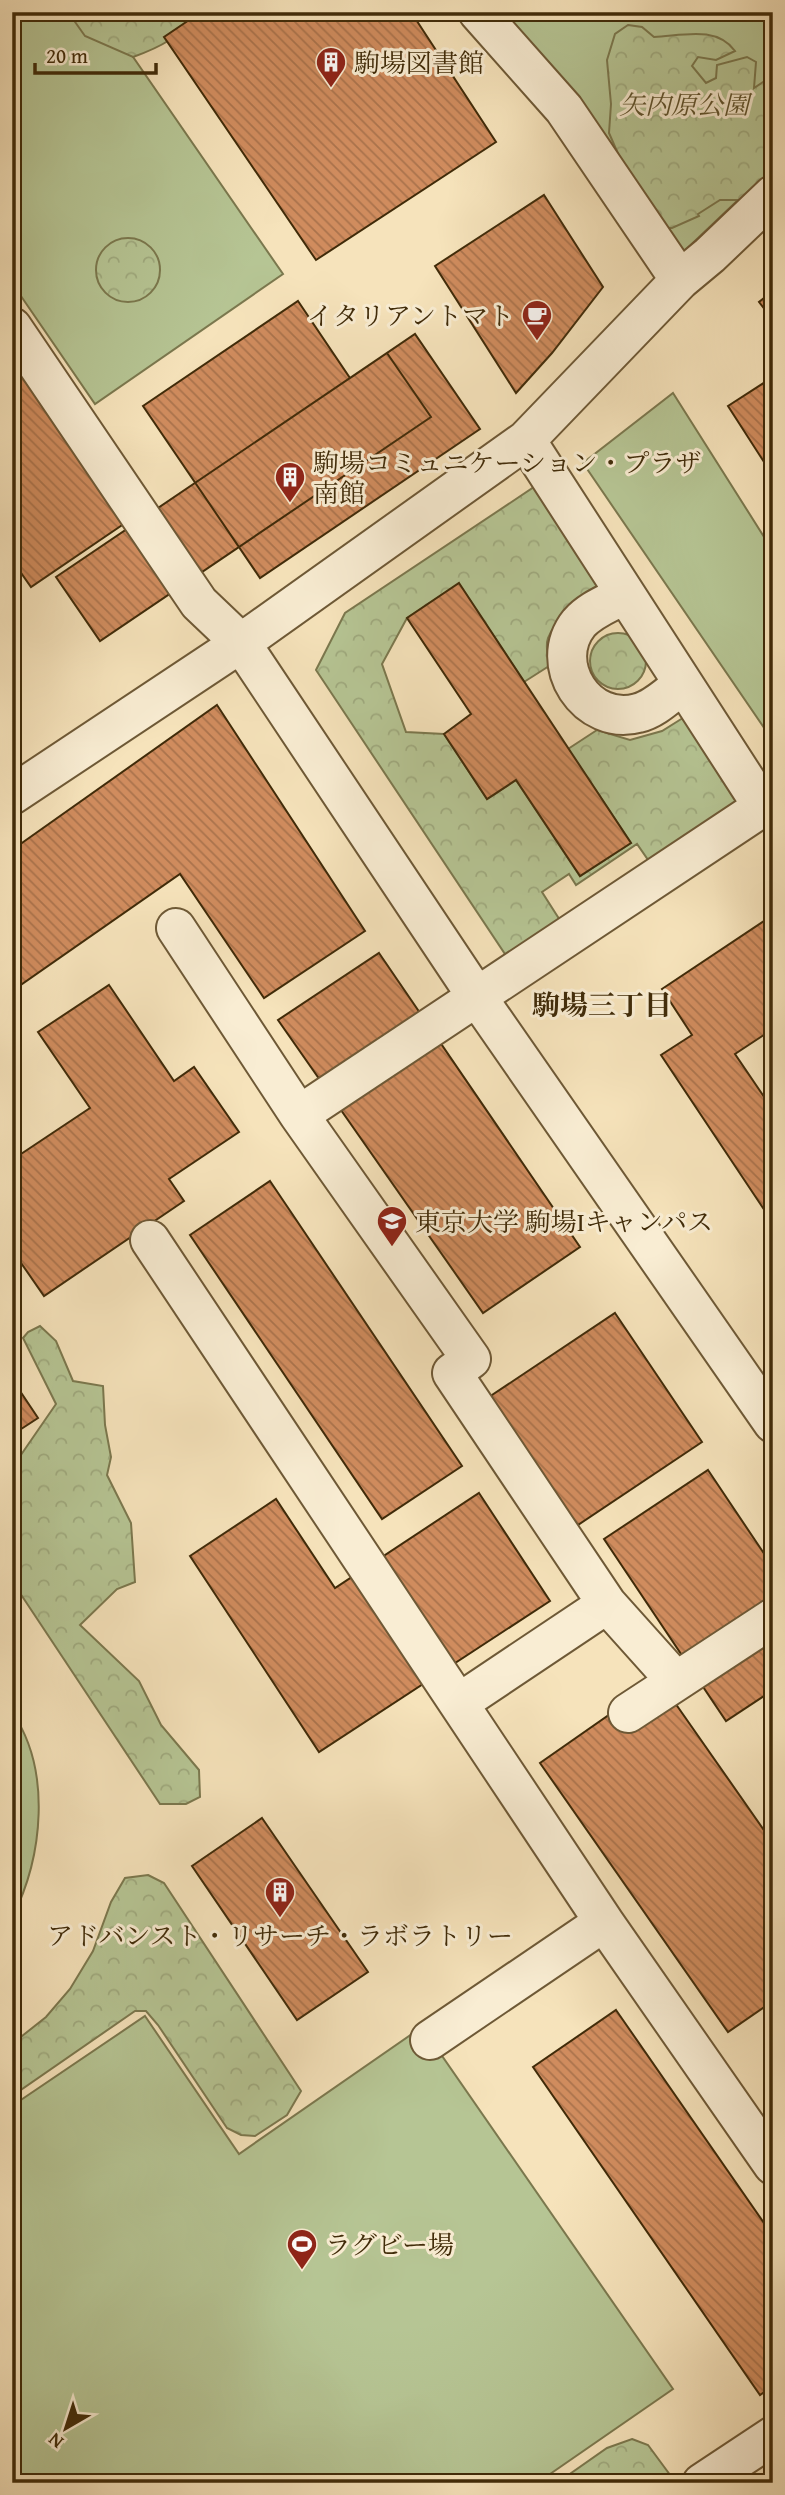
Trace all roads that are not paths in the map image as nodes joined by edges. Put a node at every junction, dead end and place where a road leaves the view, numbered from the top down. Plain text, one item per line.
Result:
1 (478, 12) edge
2 (773, 195) edge
3 (680, 280) junction
4 (12, 327) edge
5 (526, 440) junction
6 (625, 594) junction
7 (241, 643) junction
8 (683, 684) junction
9 (12, 795) edge
10 (768, 804) edge
11 (176, 928) dead end
12 (477, 997) junction
13 (299, 1115) junction
14 (150, 1240) dead end
15 (773, 1423) edge
16 (607, 1604) junction
17 (773, 1618) edge
18 (676, 1681) junction
19 (459, 1703) junction
20 (628, 1713) dead end
21 (604, 1922) junction
22 (430, 2039) dead end
23 (773, 2165) edge
24 (773, 2436) edge
25 (702, 2483) edge

1 - 3 lane
2 - 3 lane
3 - 5 lane
4 - 7 lane
5 - 6 lane
5 - 7 lane
6 - 8 lane
6 - 8 lane
7 - 9 lane
7 - 12 lane
8 - 10 lane
10 - 12 lane
11 - 13 lane
12 - 13 lane
12 - 15 lane
13 - 16 lane
14 - 19 lane
16 - 18 lane
16 - 19 lane
17 - 18 lane
18 - 20 lane
19 - 21 lane
21 - 22 lane
21 - 23 lane
24 - 25 lane

